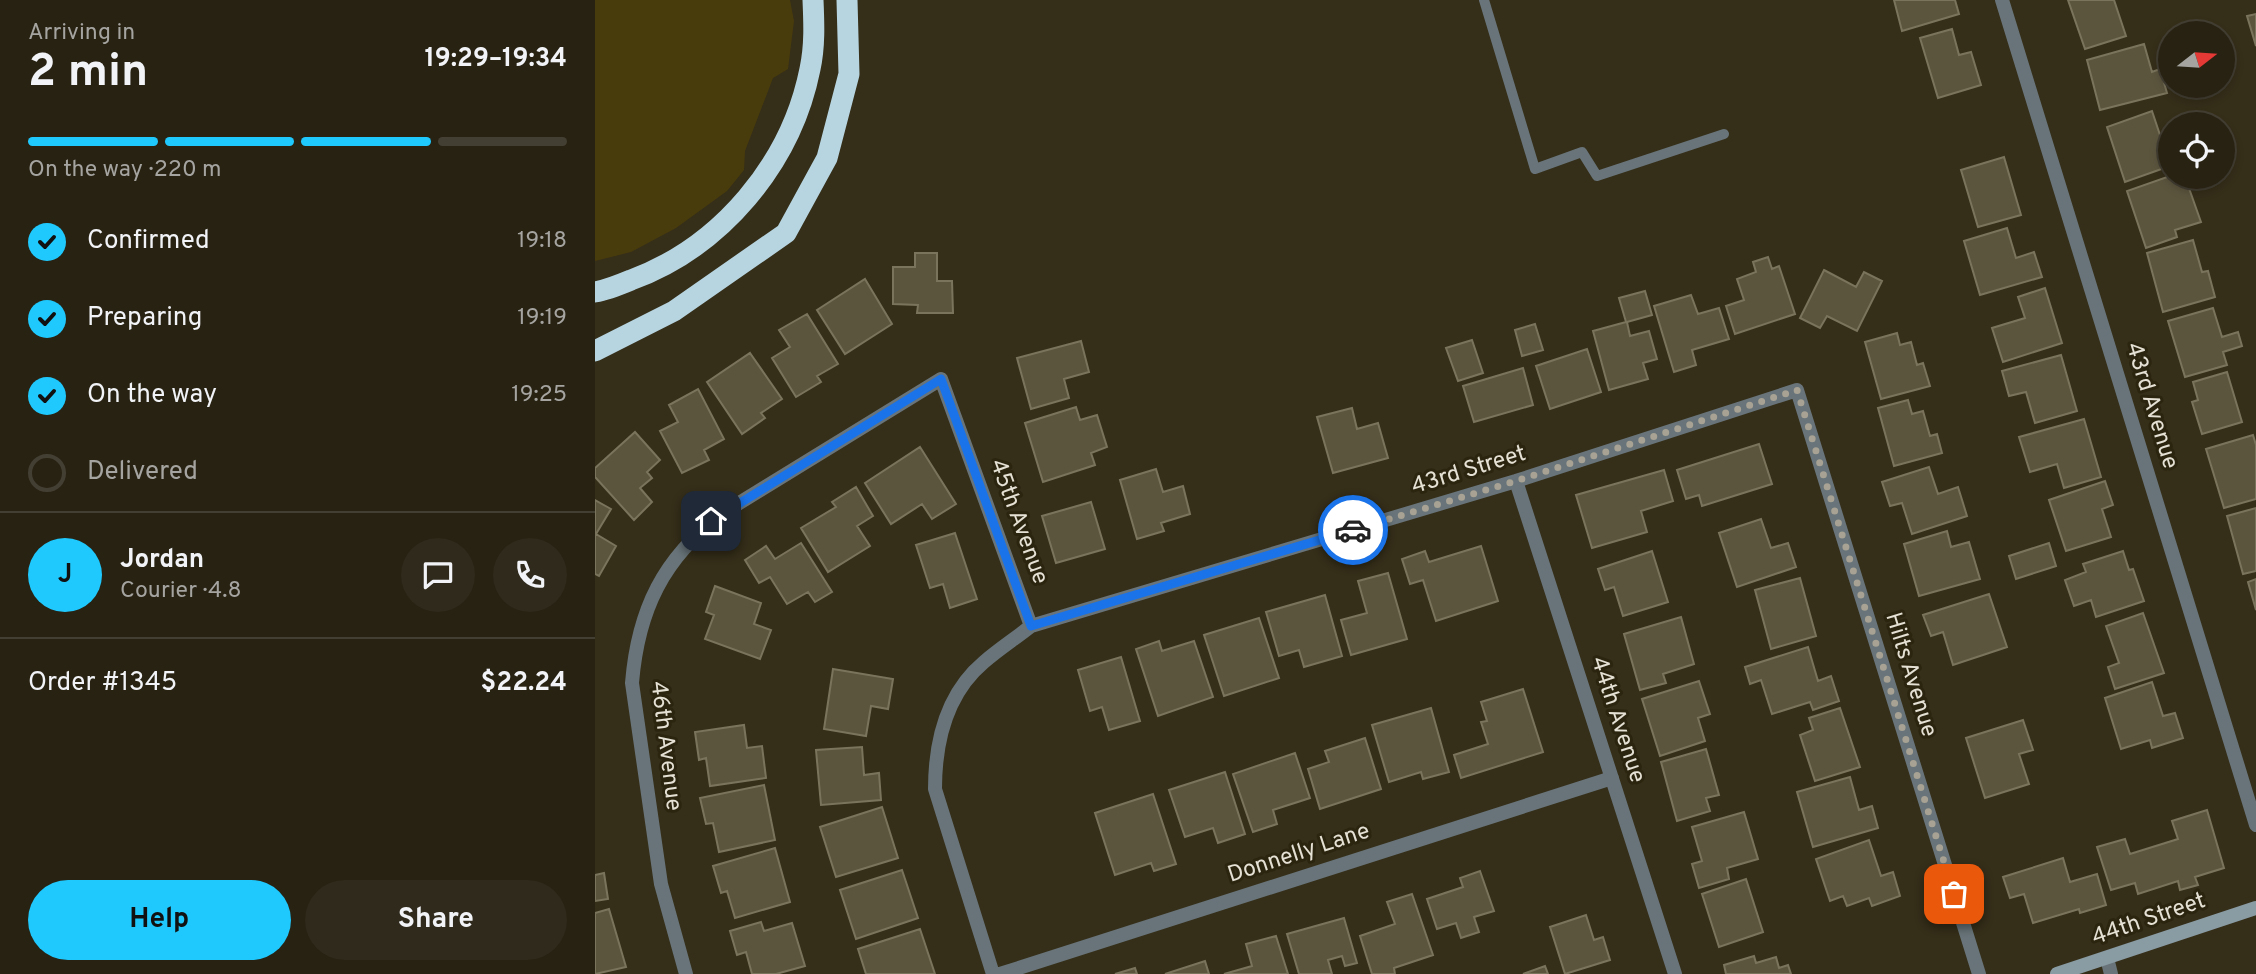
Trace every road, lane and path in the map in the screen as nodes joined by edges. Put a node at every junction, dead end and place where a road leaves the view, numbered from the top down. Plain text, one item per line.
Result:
1 (813, 0) edge
2 (847, 0) edge
3 (1484, 0) edge
4 (2002, 0) edge
5 (1724, 134) dead end
6 (595, 292) edge
7 (595, 351) edge
8 (941, 379) joint
9 (1797, 390) joint
10 (1516, 481) junction
11 (1031, 626) junction
12 (1612, 778) junction
13 (2256, 825) edge
14 (2256, 908) edge
15 (2106, 958) junction
16 (686, 974) edge
17 (993, 974) edge
18 (1000, 974) edge
19 (1675, 974) edge
20 (1979, 974) edge
21 (2057, 974) edge
22 (2111, 974) edge

1 - 6 highway
2 - 7 highway
3 - 5 lane
4 - 13 street, 43rd Avenue
8 - 11 street, 45th Avenue
8 - 16 street, 46th Avenue
9 - 10 street, 43rd Street
9 - 20 street, Hilts Avenue
10 - 11 street, 43rd Street
10 - 12 street, 44th Avenue
11 - 17 street
12 - 18 street, Donnelly Lane
12 - 19 street, 44th Avenue
14 - 15 street, 44th Street
15 - 21 street, 44th Street
15 - 22 street

